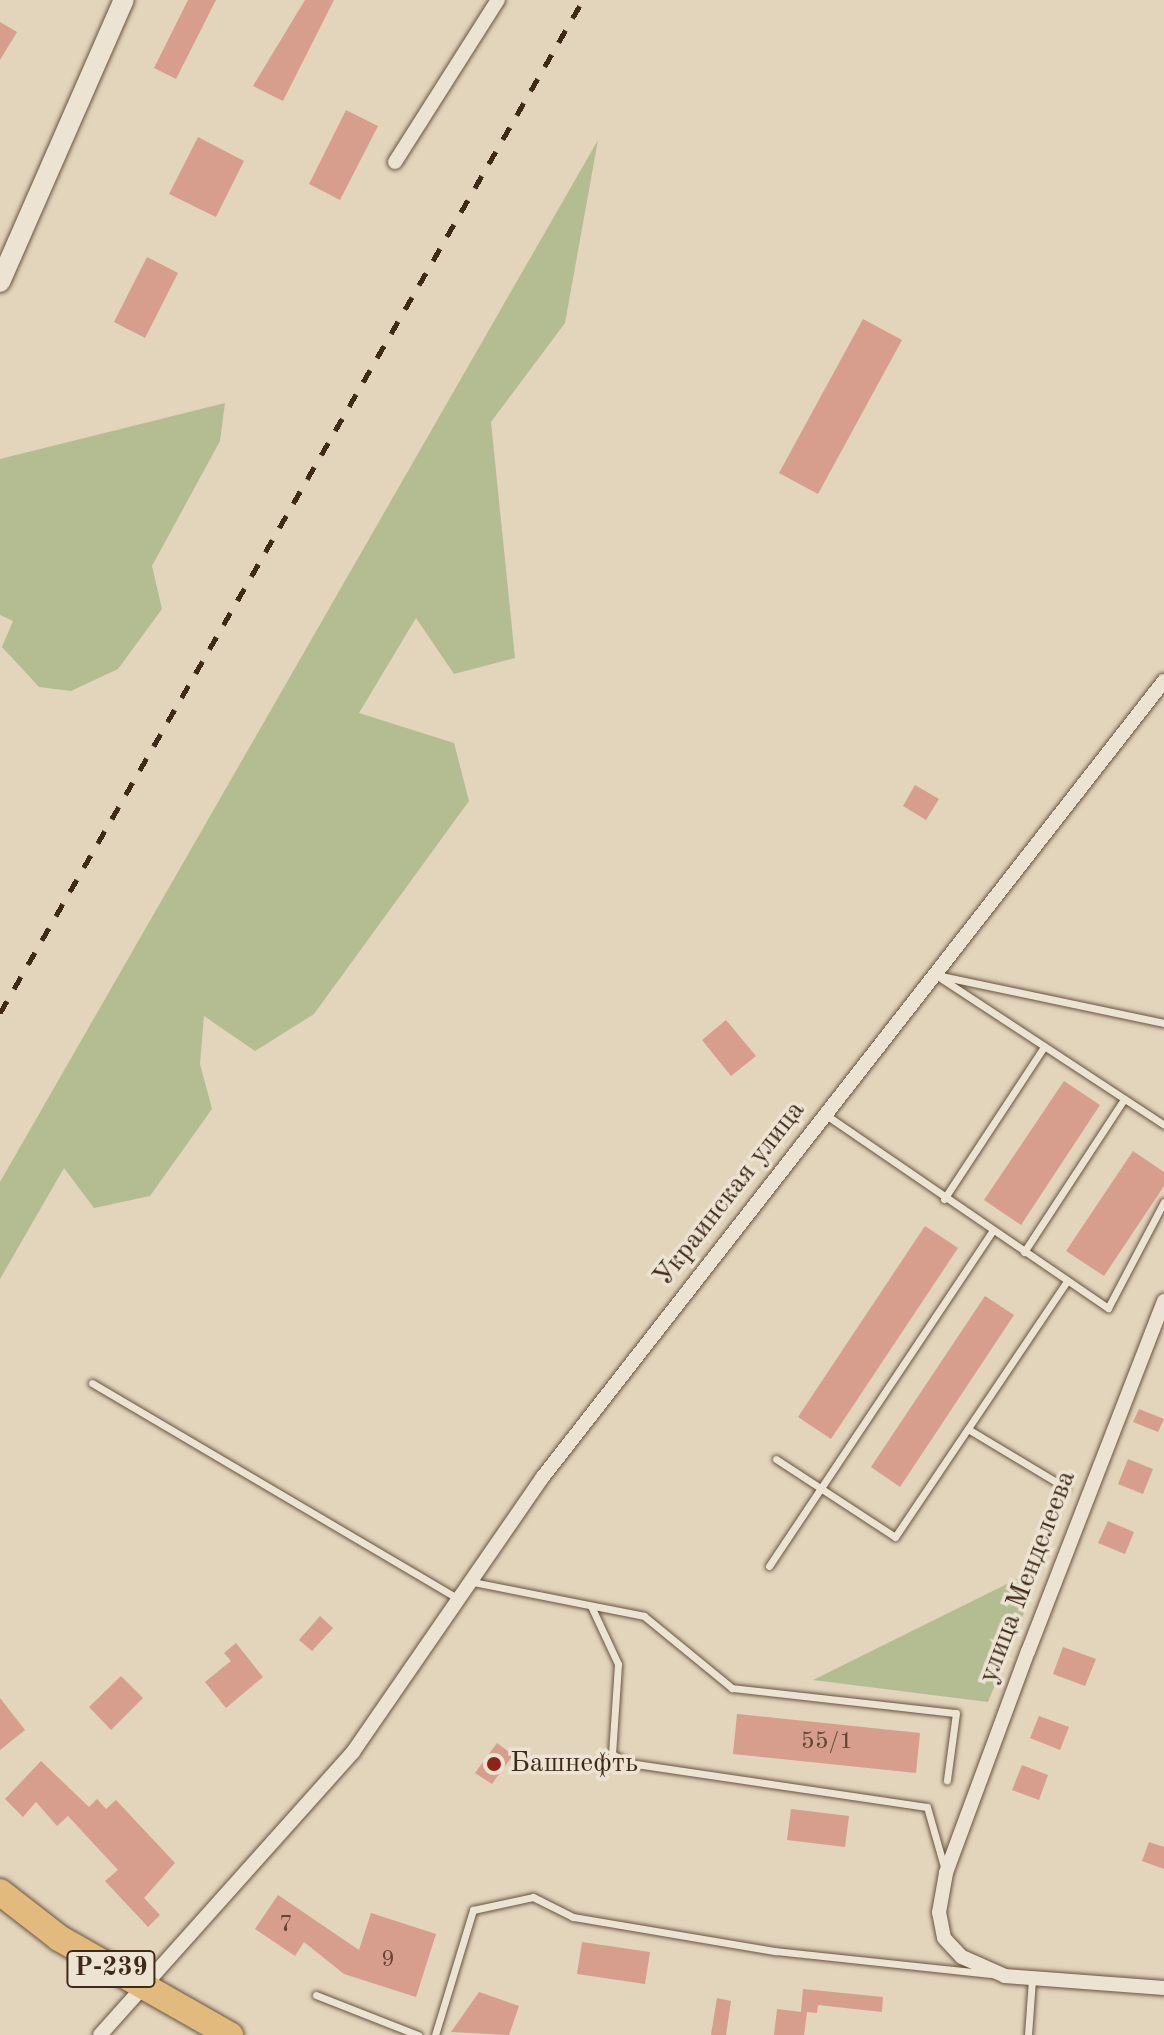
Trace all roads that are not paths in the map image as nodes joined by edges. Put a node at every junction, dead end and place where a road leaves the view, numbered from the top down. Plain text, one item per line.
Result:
1 (124, 0) edge
2 (498, 0) edge
3 (395, 162) dead end
4 (0, 282) edge
5 (1164, 681) edge
6 (936, 975) junction
7 (1164, 1023) edge
8 (1044, 1047) junction
9 (1124, 1099) junction
10 (826, 1115) junction
11 (1164, 1125) edge
12 (944, 1199) junction
13 (1164, 1202) edge
14 (992, 1231) junction
15 (1024, 1252) junction
16 (1067, 1281) junction
17 (1164, 1301) edge
18 (92, 1383) dead end
19 (968, 1429) junction
20 (776, 1459) dead end
21 (1066, 1488) dead end
22 (822, 1490) junction
23 (769, 1566) dead end
24 (473, 1582) junction
25 (460, 1600) junction
26 (591, 1606) junction
27 (947, 1780) dead end
28 (946, 1873) junction
29 (0, 1892) edge
30 (1005, 1976) junction
31 (1032, 1979) junction
32 (1164, 1988) edge
33 (146, 1989) junction
34 (316, 1995) dead end
35 (100, 2035) edge
36 (230, 2035) edge
37 (418, 2035) edge
38 (435, 2035) edge
39 (1028, 2035) edge

1 - 4 street
2 - 3 street
5 - 6 street, Украинская улица
6 - 7 lane
6 - 8 lane
6 - 10 street, Украинская улица
8 - 9 lane
8 - 12 lane
9 - 11 lane
9 - 15 lane
10 - 12 lane
10 - 24 street, Украинская улица
12 - 14 lane
13 - 16 lane
14 - 15 lane
14 - 22 lane
15 - 16 lane
16 - 19 lane
17 - 28 street, улица Менделеева
18 - 25 lane
19 - 21 lane
19 - 22 lane
20 - 22 lane
22 - 23 lane
24 - 25 street, Украинская улица
24 - 26 lane
25 - 33 street, Украинская улица
26 - 27 lane
26 - 28 lane
28 - 30 street, улица Менделеева
29 - 33 highway, Р-239
30 - 31 street, улица Менделеева
30 - 38 lane
31 - 32 street, улица Менделеева
31 - 39 lane
33 - 35 street, Украинская улица
33 - 36 highway, Р-239
34 - 37 lane

